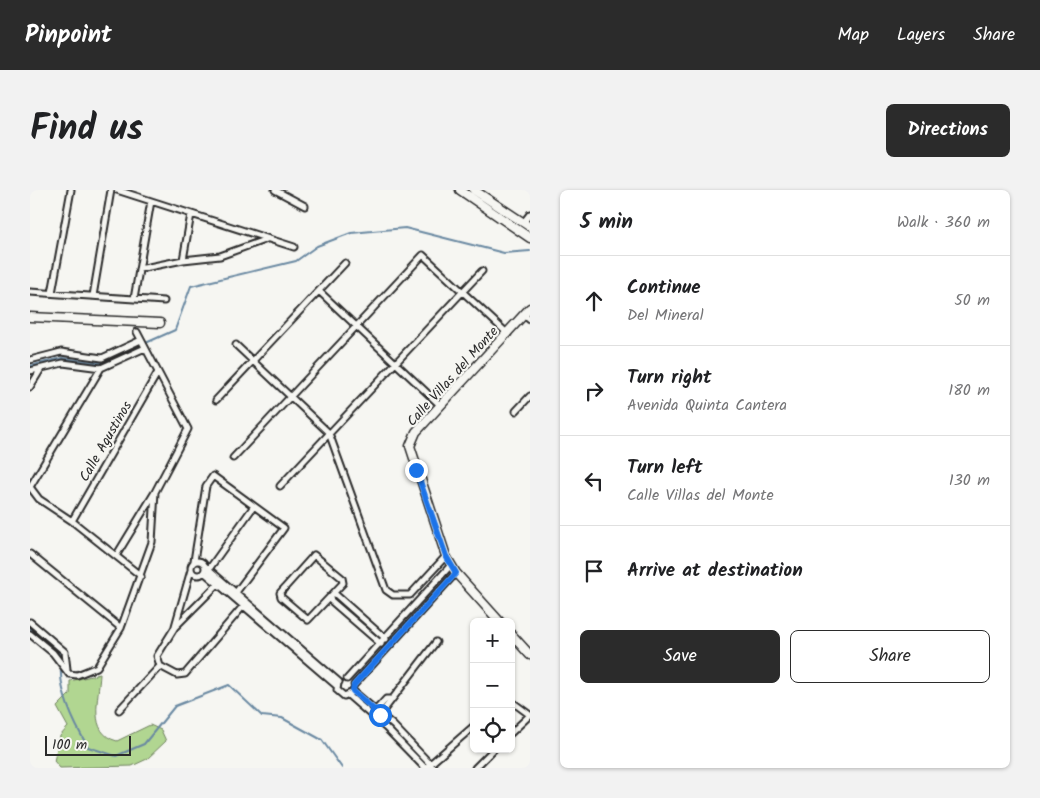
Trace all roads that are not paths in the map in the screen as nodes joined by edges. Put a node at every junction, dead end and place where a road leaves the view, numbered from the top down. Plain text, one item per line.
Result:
1 (70, 190) edge
2 (111, 190) edge
3 (117, 190) edge
4 (275, 190) edge
5 (460, 190) edge
6 (474, 190) edge
7 (285, 192) edge
8 (151, 201) junction
9 (305, 206) dead end
10 (191, 214) junction
11 (530, 214) edge
12 (527, 225) edge
13 (530, 238) edge
14 (268, 239) junction
15 (294, 247) dead end
16 (183, 260) junction
17 (345, 264) dead end
18 (139, 269) junction
19 (482, 271) dead end
20 (319, 291) junction
21 (30, 292) edge
22 (462, 292) junction
23 (52, 294) junction
24 (93, 296) junction
25 (134, 299) junction
26 (164, 301) dead end
27 (528, 314) edge
28 (30, 317) edge
29 (160, 323) dead end
30 (357, 326) junction
31 (136, 332) dead end
32 (508, 334) junction
33 (141, 340) junction
34 (236, 345) dead end
35 (145, 348) junction
36 (30, 360) edge
37 (253, 361) junction
38 (395, 363) junction
39 (102, 368) junction
40 (41, 369) junction
41 (30, 371) edge
42 (158, 372) junction
43 (30, 387) edge
44 (291, 396) junction
45 (530, 396) edge
46 (216, 400) dead end
47 (441, 406) junction
48 (516, 411) dead end
49 (329, 434) junction
50 (233, 458) dead end
51 (280, 486) dead end
52 (30, 487) edge
53 (155, 492) junction
54 (254, 506) junction
55 (72, 521) junction
56 (30, 554) edge
57 (116, 556) junction
58 (446, 556) junction
59 (194, 562) junction
60 (451, 565) junction
61 (207, 567) junction
62 (191, 570) junction
63 (204, 572) junction
64 (456, 573) junction
65 (141, 576) junction
66 (218, 584) junction
67 (237, 591) junction
68 (334, 593) junction
69 (329, 599) junction
70 (248, 601) junction
71 (244, 606) junction
72 (496, 618) edge
73 (30, 622) edge
74 (174, 627) junction
75 (121, 628) junction
76 (277, 630) junction
77 (30, 634) edge
78 (515, 638) edge
79 (386, 639) junction
80 (436, 642) dead end
81 (380, 644) junction
82 (530, 655) edge
83 (160, 666) junction
84 (66, 668) junction
85 (347, 679) junction
86 (338, 684) junction
87 (352, 691) junction
88 (391, 699) junction
89 (515, 704) edge
90 (120, 710) dead end
91 (375, 710) junction
92 (380, 715) junction
93 (515, 729) edge
94 (470, 730) edge
95 (490, 753) edge
96 (432, 766) edge
97 (426, 768) edge
98 (475, 768) edge

1 - 23 street
2 - 24 street
3 - 8 street
4 - 7 street
5 - 13 street
6 - 12 street
7 - 9 street
8 - 10 street
8 - 18 street
10 - 14 street
10 - 16 street
11 - 12 street
14 - 15 street
14 - 16 street
16 - 18 street
17 - 20 street
18 - 25 street
19 - 22 street
20 - 30 street
20 - 37 street
21 - 23 street
22 - 30 street
22 - 32 street
22 - 38 street
23 - 24 street
24 - 25 street
25 - 26 street
27 - 32 street, Calle Villas del Monte
28 - 29 street
30 - 38 street
30 - 44 street
31 - 33 street
32 - 47 street, Calle Villas del Monte
33 - 35 street
33 - 36 street
34 - 37 street
35 - 39 street
35 - 42 street
37 - 44 street
37 - 46 street
38 - 47 street
38 - 49 street
39 - 40 street
39 - 52 street
40 - 41 street
40 - 43 street
42 - 53 street
42 - 55 street, Calle Agustinos
44 - 49 street
44 - 50 street
45 - 48 street
47 - 58 street, Calle Villas del Monte
49 - 51 street
49 - 58 street
52 - 55 street
53 - 57 street
53 - 65 street
54 - 59 street
54 - 61 street
54 - 67 street
55 - 57 street
56 - 75 street
57 - 65 street
58 - 60 street, Calle Villas del Monte
59 - 61 street
59 - 62 street
60 - 64 street, Calle Villas del Monte
60 - 79 street
61 - 63 street
61 - 67 street
62 - 63 street
62 - 74 street
63 - 66 street
64 - 72 street, Calle Villas del Monte
64 - 87 street
65 - 75 street
66 - 71 street
66 - 74 street
67 - 70 street
68 - 69 street
68 - 69 street
68 - 79 street
69 - 81 street
70 - 71 street
70 - 76 street
71 - 76 street
71 - 83 street
73 - 84 street
74 - 83 street
75 - 84 street
76 - 86 street
77 - 84 street
78 - 82 street
79 - 81 street
80 - 88 street
81 - 85 street
83 - 90 street
85 - 86 street
85 - 87 street
86 - 87 street
87 - 91 street
87 - 97 street
88 - 91 street
88 - 92 street
89 - 93 street
91 - 92 street
92 - 96 street
94 - 96 street
95 - 98 street
96 - 97 street

